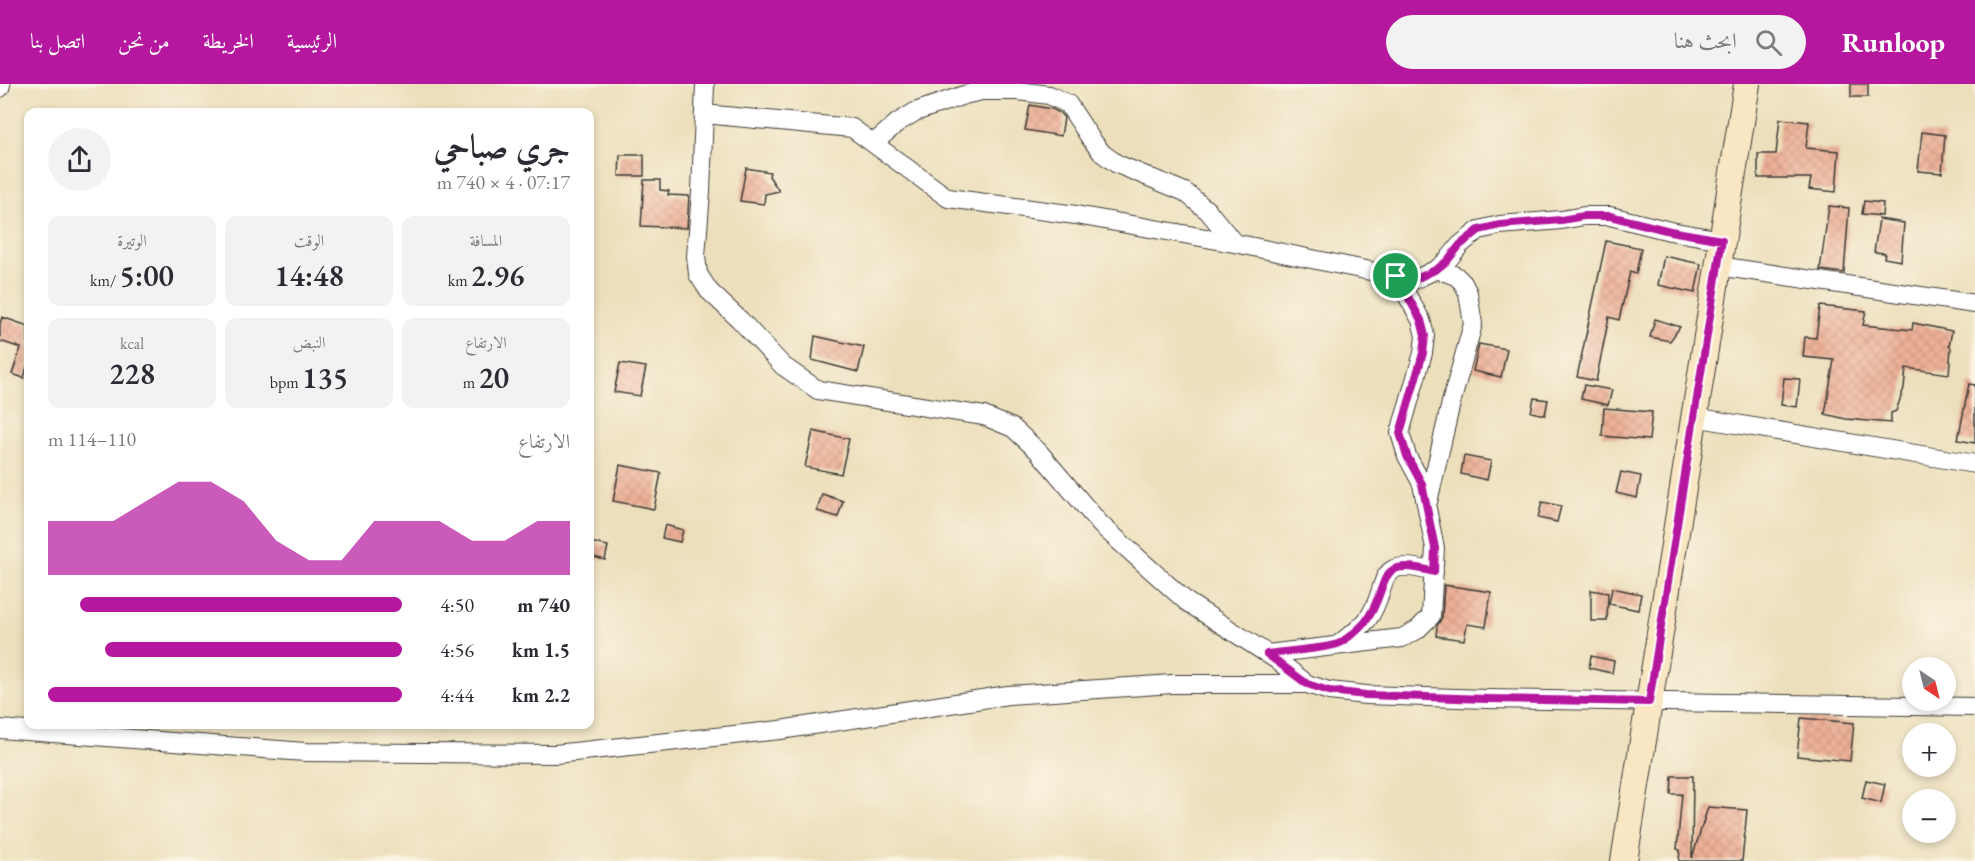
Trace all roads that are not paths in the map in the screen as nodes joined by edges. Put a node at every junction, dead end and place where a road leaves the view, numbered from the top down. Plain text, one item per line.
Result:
1 (705, 84) edge
2 (1747, 84) edge
3 (704, 114) junction
4 (874, 143) junction
5 (1722, 240) junction
6 (1234, 243) junction
7 (1718, 266) junction
8 (1437, 269) junction
9 (1396, 276) junction
10 (1975, 304) edge
11 (1694, 417) junction
12 (1975, 464) edge
13 (1427, 507) junction
14 (1434, 572) junction
15 (1338, 645) junction
16 (1267, 654) junction
17 (1307, 684) junction
18 (1649, 702) junction
19 (1975, 707) edge
20 (0, 729) edge
21 (1624, 861) edge

1 - 3 street
2 - 5 street
3 - 4 street
3 - 16 street
4 - 6 street
4 - 6 street
5 - 7 street
5 - 8 street
6 - 9 street
7 - 10 street
7 - 11 street
8 - 9 street
8 - 13 street
9 - 13 street
11 - 12 street
11 - 18 street
13 - 14 street
14 - 15 street
14 - 15 street
15 - 16 street
16 - 17 street
17 - 18 street
17 - 20 street
18 - 19 street
18 - 21 street

